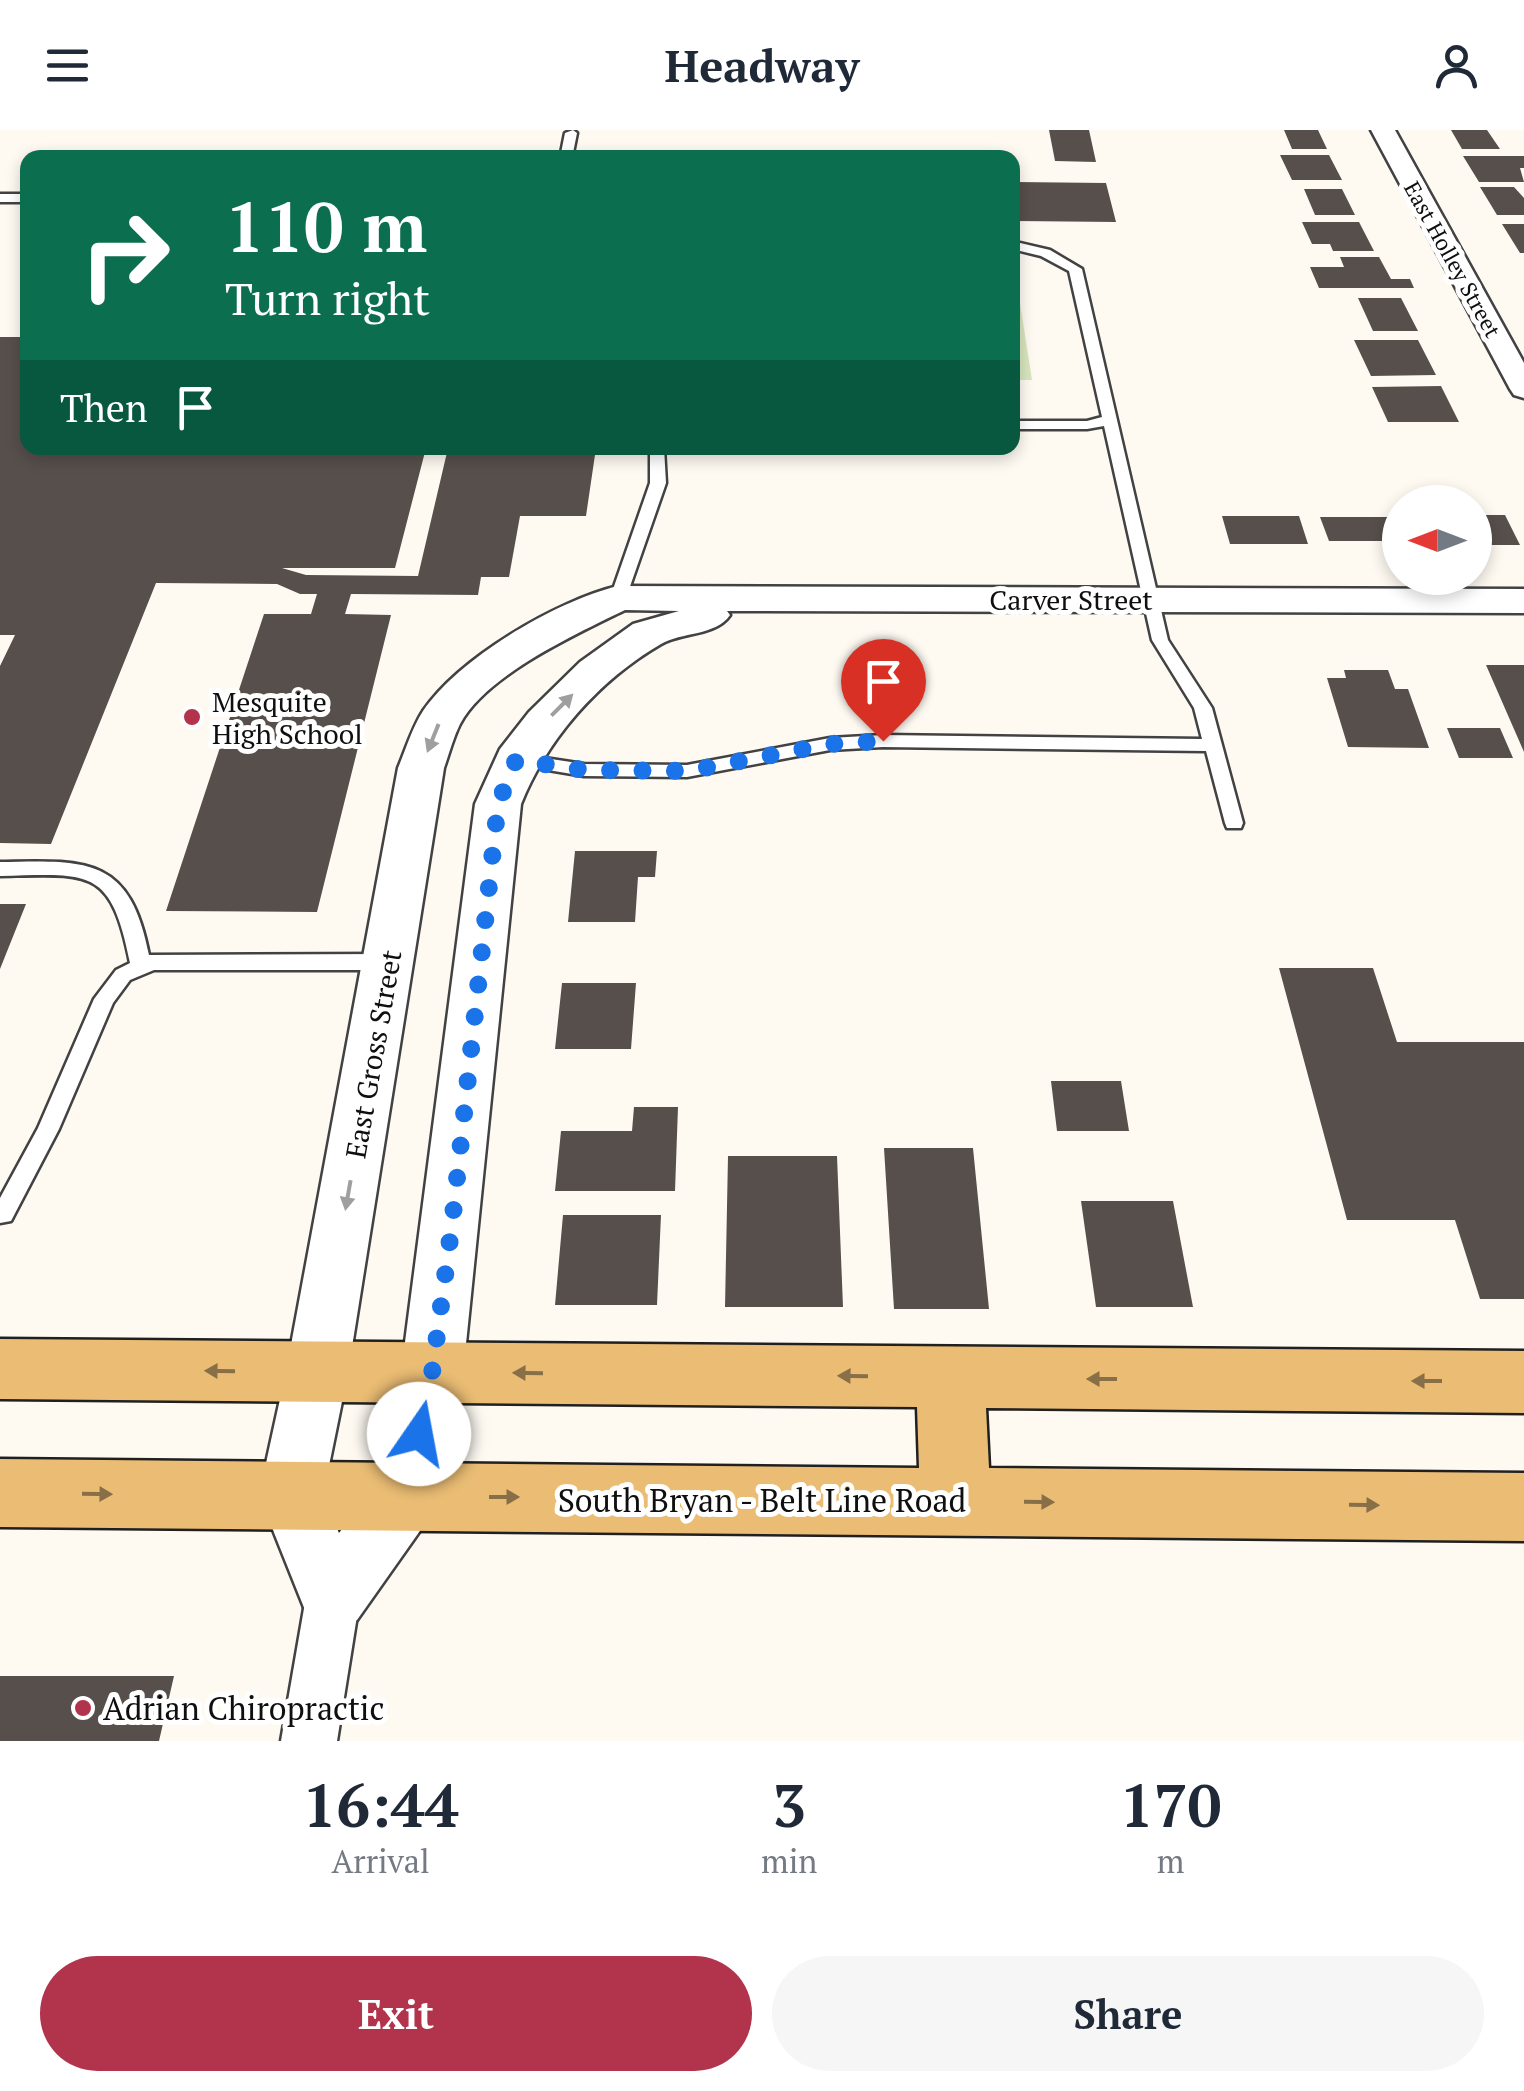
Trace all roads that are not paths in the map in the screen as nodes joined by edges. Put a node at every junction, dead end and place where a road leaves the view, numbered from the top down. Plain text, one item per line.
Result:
1 (1383, 130) edge
2 (570, 133) dead end
3 (567, 150) edge
4 (1020, 247) edge
5 (1524, 389) edge
6 (1110, 420) junction
7 (1020, 424) edge
8 (658, 455) edge
9 (618, 598) junction
10 (767, 598) junction
11 (1150, 600) junction
12 (1524, 601) edge
13 (1212, 745) junction
14 (516, 760) junction
15 (1234, 823) dead end
16 (0, 869) edge
17 (388, 962) junction
18 (141, 967) junction
19 (1, 1217) edge
20 (0, 1369) edge
21 (318, 1372) junction
22 (432, 1373) junction
23 (950, 1378) junction
24 (1524, 1382) edge
25 (0, 1493) edge
26 (291, 1495) junction
27 (406, 1496) junction
28 (955, 1501) junction
29 (1524, 1507) edge
30 (333, 1597) junction
31 (309, 1741) edge

1 - 5 street, East Holley Street
2 - 3 lane
4 - 6 lane
6 - 7 lane
6 - 11 lane
8 - 9 lane
9 - 10 street, Carver Street
9 -> 17 street, East Gross Street
10 - 11 street, Carver Street
14 -> 10 street
11 - 12 street, Carver Street
11 - 13 lane
13 - 14 lane
13 - 15 lane
14 - 22 street
16 - 18 lane
17 - 18 lane
17 -> 21 street, East Gross Street
18 - 19 lane
21 -> 20 main road
21 - 22 main road
21 - 26 street, East Gross Street
23 -> 22 main road
22 - 27 street
24 -> 23 main road
23 - 28 main road
25 -> 26 main road, South Bryan - Belt Line Road
26 - 27 main road, South Bryan - Belt Line Road
26 - 30 street
27 -> 28 main road, South Bryan - Belt Line Road
27 - 30 street
28 -> 29 main road, South Bryan - Belt Line Road
30 - 31 street

